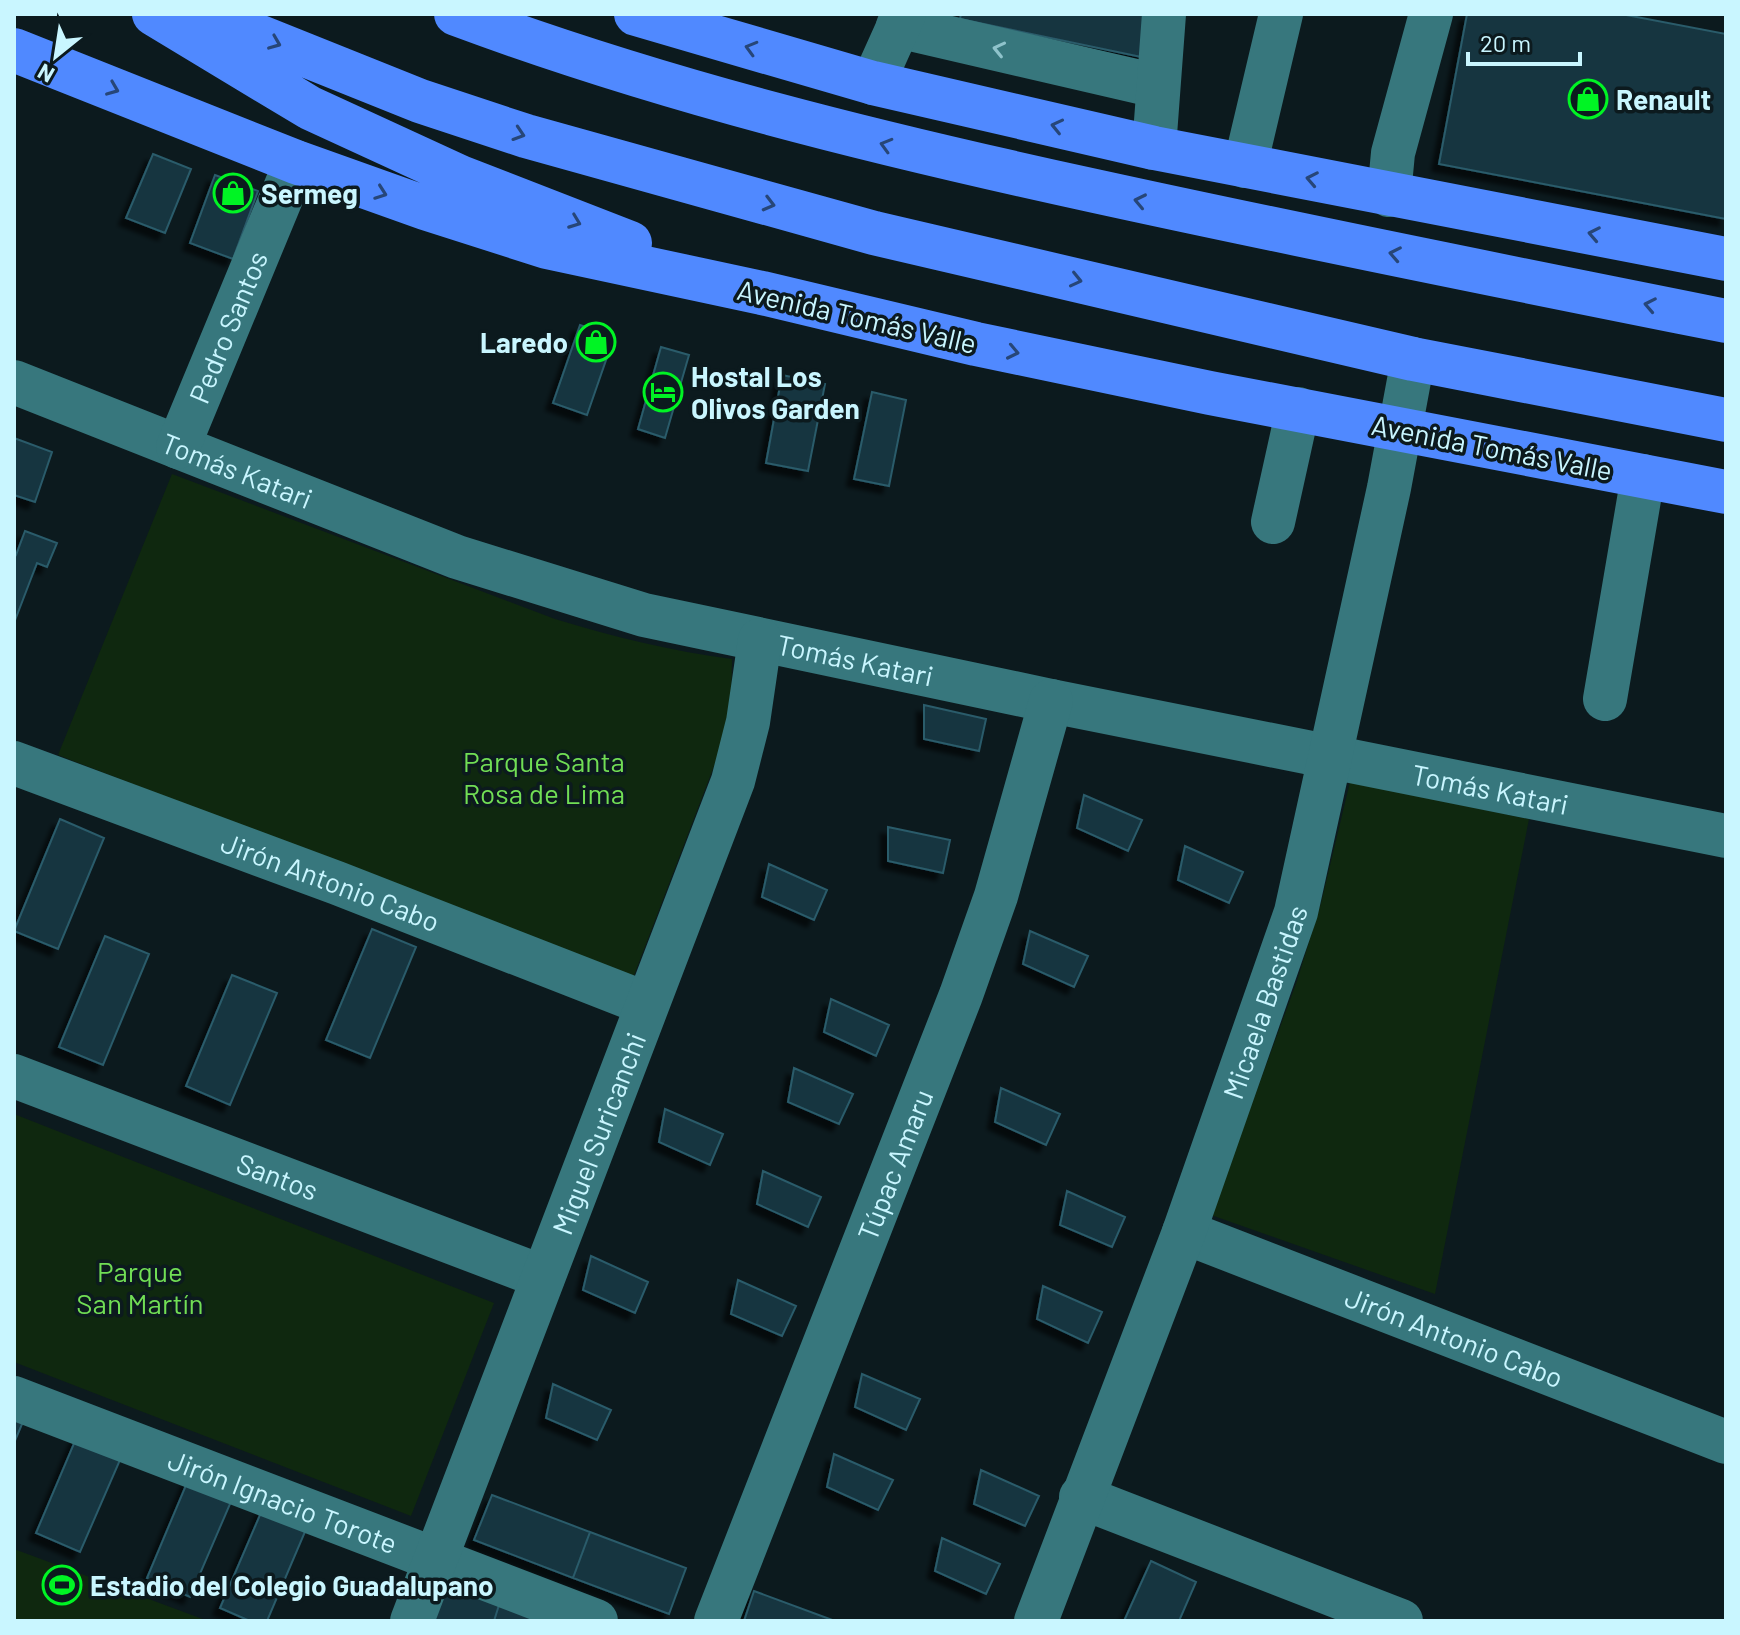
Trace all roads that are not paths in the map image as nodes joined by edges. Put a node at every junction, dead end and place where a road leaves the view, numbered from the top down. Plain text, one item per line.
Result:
1 (154, 14) edge
2 (203, 14) edge
3 (456, 14) edge
4 (636, 14) edge
5 (1164, 14) edge
6 (1281, 14) edge
7 (1431, 14) edge
8 (901, 20) edge
9 (14, 50) edge
10 (861, 79) junction
11 (1157, 86) junction
12 (728, 100) junction
13 (1163, 149) junction
14 (296, 162) junction
15 (1245, 166) junction
16 (1389, 195) junction
17 (1268, 229) junction
18 (1726, 259) edge
19 (748, 290) junction
20 (1726, 321) edge
21 (1413, 359) junction
22 (14, 382) edge
23 (1298, 409) junction
24 (1726, 420) edge
25 (1399, 429) junction
26 (178, 447) junction
27 (1643, 476) junction
28 (1726, 492) edge
29 (1273, 522) dead end
30 (760, 640) junction
31 (1605, 699) dead end
32 (1051, 701) junction
33 (1330, 757) junction
34 (14, 763) edge
35 (1726, 836) edge
36 (647, 1004) junction
37 (14, 1076) edge
38 (1184, 1232) junction
39 (543, 1277) junction
40 (14, 1398) edge
41 (1726, 1442) edge
42 (1081, 1497) junction
43 (435, 1561) junction
44 (412, 1621) edge
45 (596, 1621) edge
46 (716, 1621) edge
47 (1036, 1621) edge
48 (1401, 1621) edge

1 -> 19 main road
2 -> 21 main road
3 - 12 main road
10 -> 4 main road
5 - 11 street
6 - 15 street
7 - 16 street
8 - 10 street
11 -> 8 street
9 -> 14 main road, Avenida Tomás Valle
10 - 12 main road
13 -> 10 main road
11 - 13 street
17 -> 12 main road
13 - 15 main road
13 - 17 main road
14 -> 19 main road, Avenida Tomás Valle
14 - 26 street, Pedro Santos
16 -> 15 main road
18 -> 16 main road
20 -> 17 main road
19 -> 23 main road, Avenida Tomás Valle
21 - 24 main road
21 - 25 street, Micaela Bastidas
22 - 26 street, Tomás Katari
23 - 25 main road, Avenida Tomás Valle
23 - 29 street
25 - 27 main road, Avenida Tomás Valle
25 - 33 street, Micaela Bastidas
26 - 30 street, Tomás Katari
27 - 28 main road, Avenida Tomás Valle
27 - 31 street
30 - 32 street, Tomás Katari
30 - 36 street, Miguel Suricanchi
32 - 33 street, Tomás Katari
32 - 46 street, Túpac Amaru
33 - 35 street, Tomás Katari
33 - 38 street, Micaela Bastidas
34 - 36 street, Jirón Antonio Cabo
36 - 39 street, Miguel Suricanchi
37 - 39 street, Santos
38 - 41 street, Jirón Antonio Cabo
38 - 42 street, Micaela Bastidas
39 - 43 street, Miguel Suricanchi
40 - 43 street, Jirón Ignacio Torote
42 - 47 street, Micaela Bastidas
42 - 48 street
43 - 44 street, Miguel Suricanchi
43 - 45 street, Jirón Ignacio Torote

